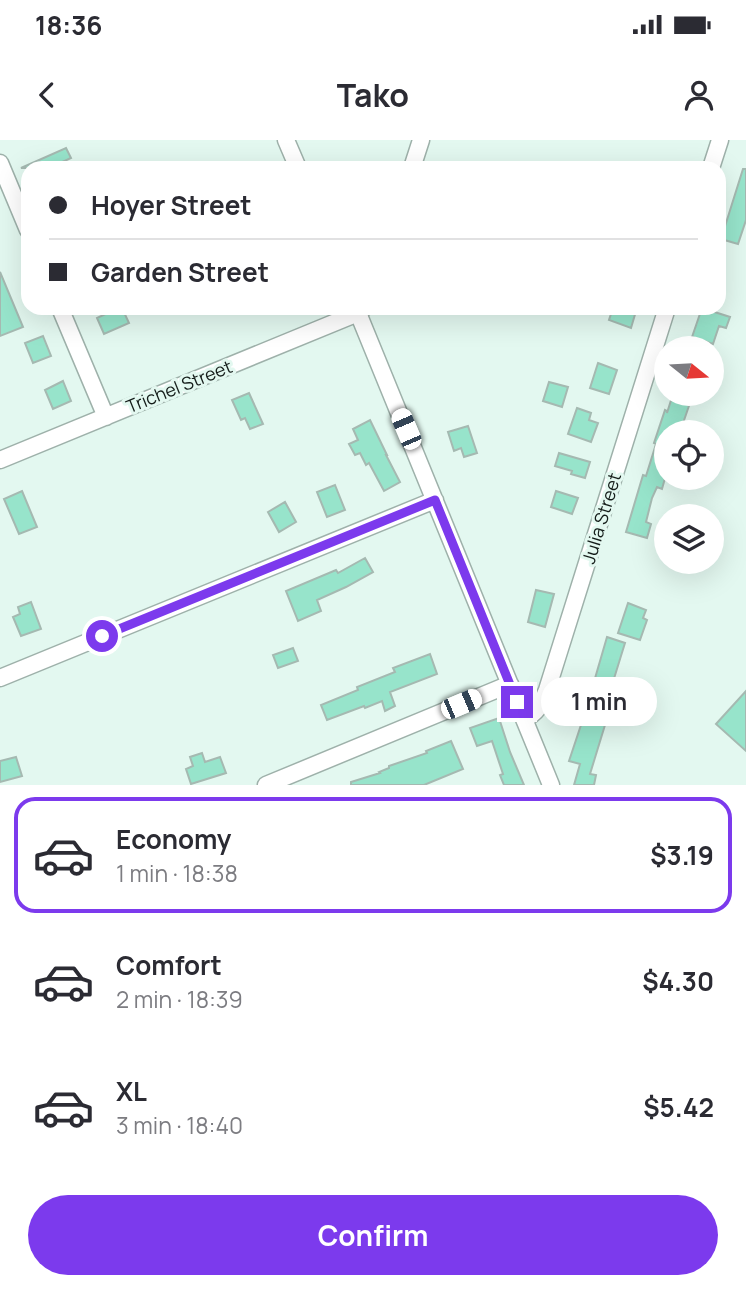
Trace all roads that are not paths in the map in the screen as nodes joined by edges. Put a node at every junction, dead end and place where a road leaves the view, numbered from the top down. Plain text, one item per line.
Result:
1 (286, 140) edge
2 (421, 140) edge
3 (720, 140) edge
4 (295, 161) edge
5 (414, 161) edge
6 (713, 161) edge
7 (0, 163) edge
8 (21, 213) edge
9 (63, 315) edge
10 (347, 315) edge
11 (361, 315) edge
12 (665, 315) edge
13 (106, 417) junction
14 (0, 460) edge
15 (435, 500) junction
16 (0, 678) edge
17 (510, 684) junction
18 (524, 719) junction
19 (266, 785) edge
20 (551, 785) edge

1 - 4 street
2 - 5 street
3 - 6 street
7 - 8 street
9 - 13 street
10 - 13 street, Trichel Street
11 - 15 street
12 - 18 street, Julia Street
13 - 14 street, Trichel Street
15 - 16 street
15 - 17 street
17 - 18 street
17 - 19 street
18 - 20 street

